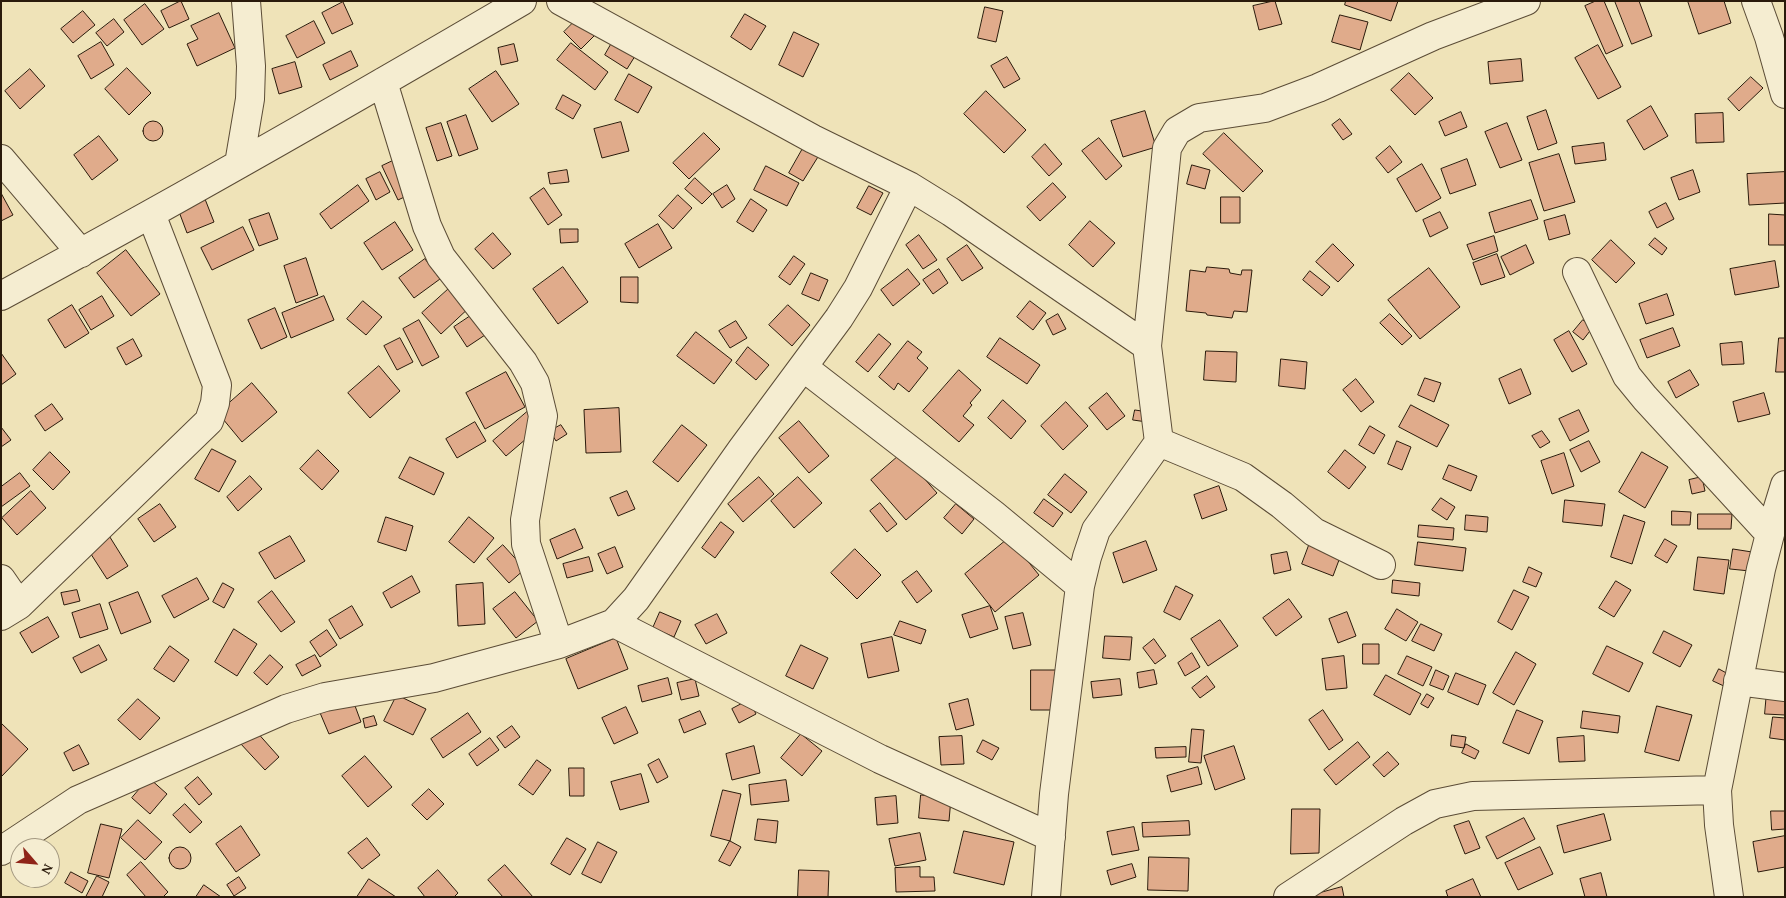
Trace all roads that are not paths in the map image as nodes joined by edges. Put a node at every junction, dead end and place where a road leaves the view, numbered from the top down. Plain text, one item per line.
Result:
1 (246, 1) edge
2 (522, 1) edge
3 (562, 1) edge
4 (1526, 1) edge
5 (1756, 1) edge
6 (383, 82) junction
7 (1785, 94) edge
8 (1, 158) edge
9 (239, 164) junction
10 (909, 186) junction
11 (151, 214) junction
12 (81, 253) junction
13 (1577, 272) dead end
14 (1, 296) edge
15 (1146, 346) junction
16 (802, 367) junction
17 (1159, 442) junction
18 (1785, 485) edge
19 (1770, 534) junction
20 (1381, 565) dead end
21 (1, 579) edge
22 (1080, 586) junction
23 (10, 610) edge
24 (614, 623) junction
25 (559, 644) junction
26 (1738, 681) junction
27 (1785, 687) edge
28 (1717, 790) junction
29 (1051, 837) junction
30 (1, 851) edge
31 (1046, 897) edge
32 (1288, 897) edge
33 (1729, 897) edge

1 - 9 street
2 - 6 street
3 - 10 street
4 - 15 street
5 - 7 street
6 - 9 street
6 - 25 street
8 - 12 street
9 - 11 street
10 - 15 street
10 - 16 street
11 - 12 street
11 - 23 street
12 - 14 street
13 - 19 street
15 - 17 street
16 - 22 street
16 - 24 street
17 - 20 street
17 - 22 street
18 - 19 street
19 - 26 street
21 - 23 street
22 - 29 street
24 - 25 street
24 - 29 street
25 - 30 street
26 - 27 street
26 - 28 street
28 - 32 street
28 - 33 street
29 - 31 street

